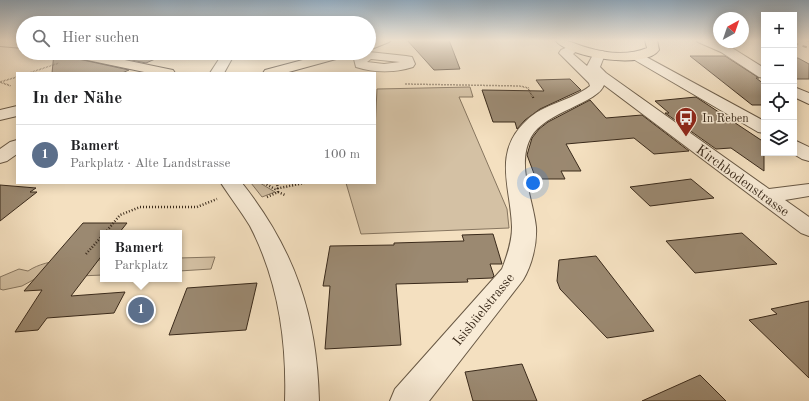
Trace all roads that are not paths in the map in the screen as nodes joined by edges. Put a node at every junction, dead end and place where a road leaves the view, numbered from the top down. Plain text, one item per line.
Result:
1 (571, 59) edge
2 (597, 59) edge
3 (642, 59) edge
4 (740, 59) edge
5 (105, 60) edge
6 (225, 60) edge
7 (317, 60) edge
8 (160, 72) edge
9 (218, 72) edge
10 (274, 72) edge
11 (761, 72) edge
12 (797, 93) edge
13 (809, 99) edge
14 (16, 111) edge
15 (0, 115) edge
16 (761, 126) edge
17 (16, 147) edge
18 (797, 148) edge
19 (809, 155) edge
20 (0, 157) edge
21 (223, 188) edge
22 (809, 190) edge
23 (763, 196) junction
24 (809, 228) edge
25 (302, 401) edge
26 (407, 401) edge

1 - 26 street, Isisbüelstrasse
2 - 23 street, Kirchbodenstrasse
3 - 16 street
4 - 11 street
5 - 8 main road
6 - 9 street
7 - 10 main road
12 - 13 street
14 - 15 street
17 - 20 street
18 - 19 street
21 - 25 street
22 - 23 street
23 - 24 street, Kirchbodenstrasse

